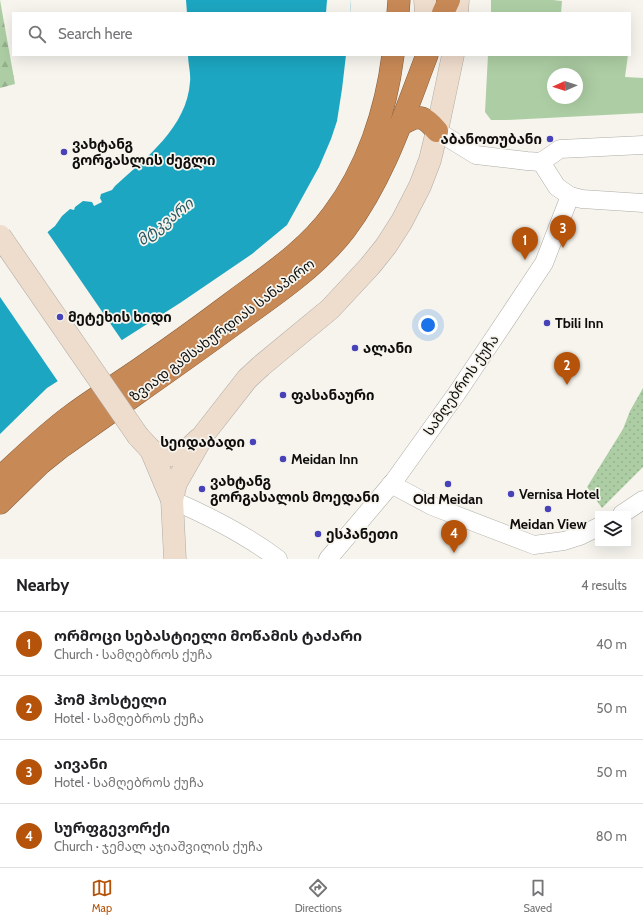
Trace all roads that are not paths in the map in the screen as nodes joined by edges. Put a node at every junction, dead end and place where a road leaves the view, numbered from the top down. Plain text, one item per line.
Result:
1 (399, 0) edge
2 (425, 0) edge
3 (448, 0) edge
4 (458, 0) edge
5 (398, 12) edge
6 (426, 12) edge
7 (443, 12) edge
8 (457, 12) edge
9 (393, 56) edge
10 (427, 56) edge
11 (431, 56) edge
12 (453, 56) edge
13 (400, 125) junction
14 (437, 131) junction
15 (643, 145) edge
16 (541, 162) junction
17 (570, 196) junction
18 (643, 203) edge
19 (0, 236) edge
20 (204, 434) junction
21 (151, 450) junction
22 (0, 478) edge
23 (391, 484) junction
24 (172, 500) junction
25 (643, 500) edge
26 (0, 503) edge
27 (626, 511) edge
28 (595, 528) edge
29 (532, 552) edge
30 (175, 559) edge
31 (278, 559) edge
32 (328, 559) edge

1 - 5 highway
2 - 6 main road
3 - 7 highway
4 - 8 main road
9 - 22 highway, ზვიად გამსახურდიას სანაპირო
10 - 13 highway, ზვიად გამსახურდიას სანაპირო
11 - 14 main road
12 - 14 main road
13 - 14 highway
13 - 26 highway, ზვიად გამსახურდიას სანაპირო
14 - 16 street
14 - 20 main road
15 - 16 street
16 - 17 street
17 - 18 street
17 - 23 street, სამღებროს ქუჩა
19 - 21 main road, bridge
20 - 21 main road
20 - 24 main road
21 - 24 main road
23 - 29 street
23 - 32 street, სამღებროს ქუჩა
24 - 30 main road
24 - 31 street
25 - 27 street
28 - 29 street

